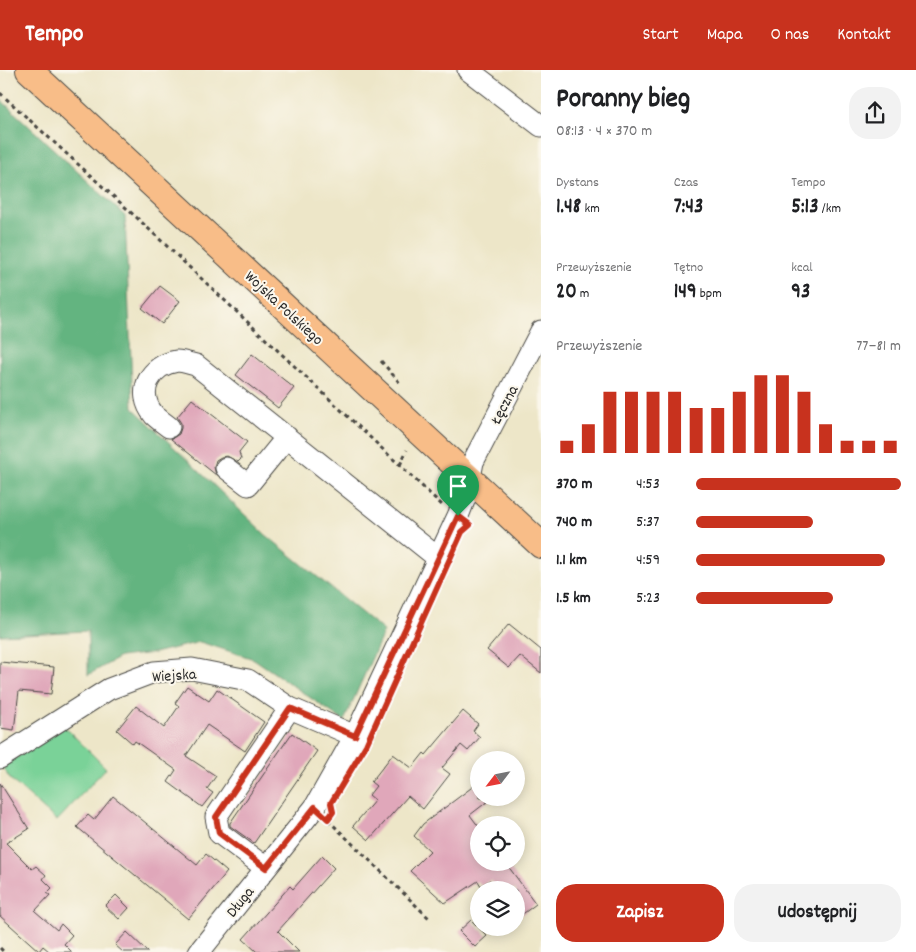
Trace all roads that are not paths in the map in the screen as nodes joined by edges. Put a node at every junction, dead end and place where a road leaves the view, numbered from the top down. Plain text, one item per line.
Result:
1 (29, 70) edge
2 (468, 70) edge
3 (541, 126) edge
4 (541, 331) edge
5 (169, 427) dead end
6 (287, 438) junction
7 (226, 468) dead end
8 (470, 478) junction
9 (541, 545) edge
10 (438, 558) junction
11 (290, 708) junction
12 (355, 736) junction
13 (0, 758) edge
14 (266, 868) junction
15 (198, 952) edge

1 - 8 main road, Wojska Polskiego
2 - 3 street
4 - 8 street, Łęczna
5 - 6 street
6 - 7 street
6 - 10 street
8 - 9 main road, Wojska Polskiego
8 - 10 street, Długa
10 - 12 street, Długa
11 - 12 street, Wiejska
11 - 13 street, Wiejska
11 - 14 street
12 - 14 street, Długa
14 - 15 street, Długa

